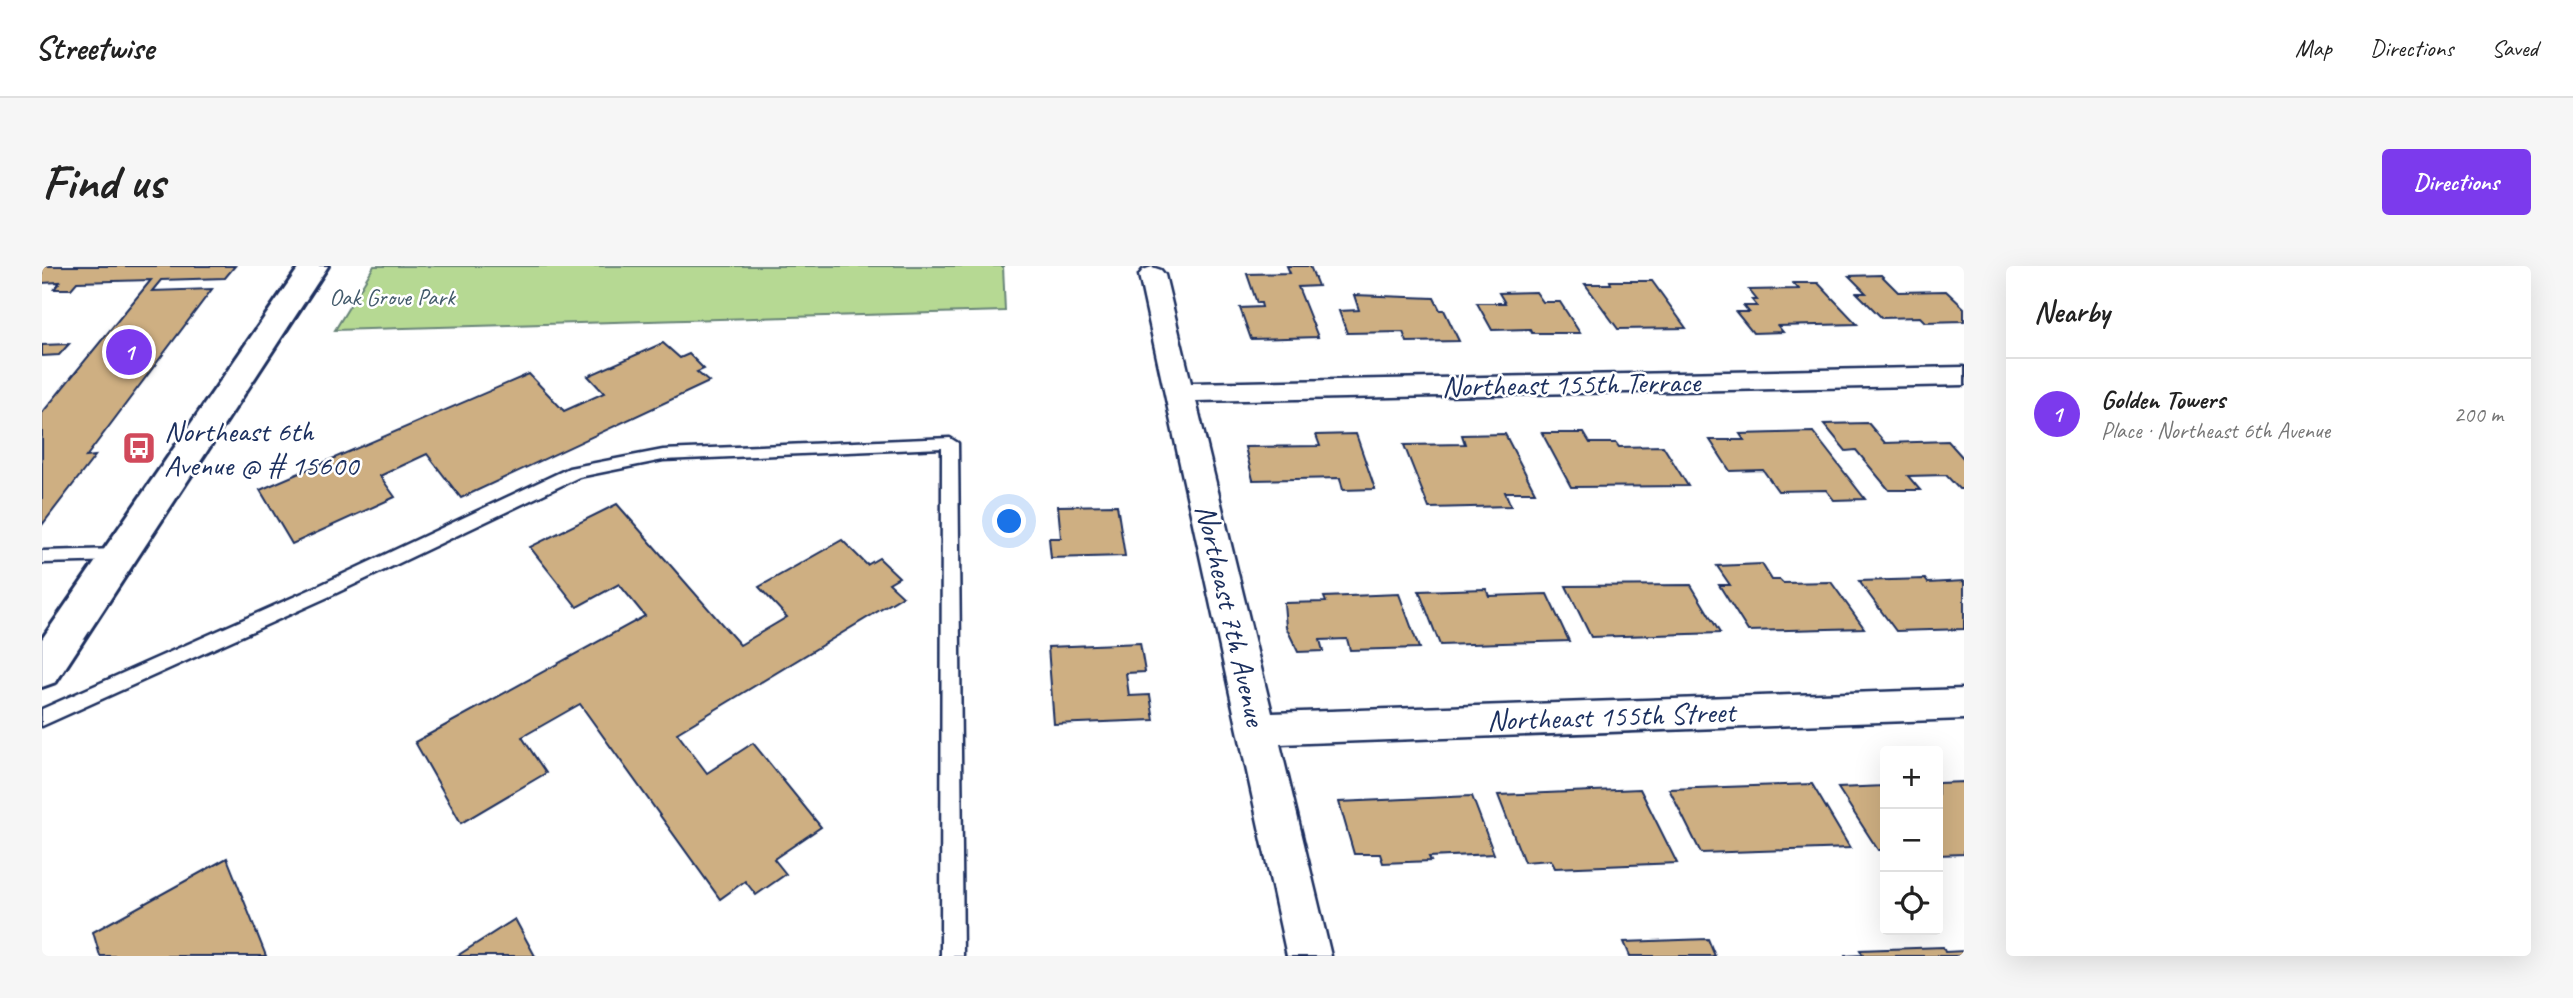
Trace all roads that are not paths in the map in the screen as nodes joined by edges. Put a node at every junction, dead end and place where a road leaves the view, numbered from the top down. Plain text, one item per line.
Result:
1 (314, 266) edge
2 (1151, 270) edge
3 (1964, 376) edge
4 (1178, 392) junction
5 (120, 555) junction
6 (42, 557) edge
7 (54, 637) edge
8 (42, 671) edge
9 (1964, 704) edge
10 (42, 718) edge
11 (1258, 729) junction
12 (953, 956) edge
13 (1309, 956) edge

1 - 5 main road
2 - 4 street, Northeast 7th Avenue
3 - 4 street, Northeast 155th Terrace
4 - 11 street, Northeast 7th Avenue
5 - 6 lane
5 - 7 main road
7 - 8 main road
9 - 11 street, Northeast 155th Street
10 - 12 lane
11 - 13 street, Northeast 7th Avenue

